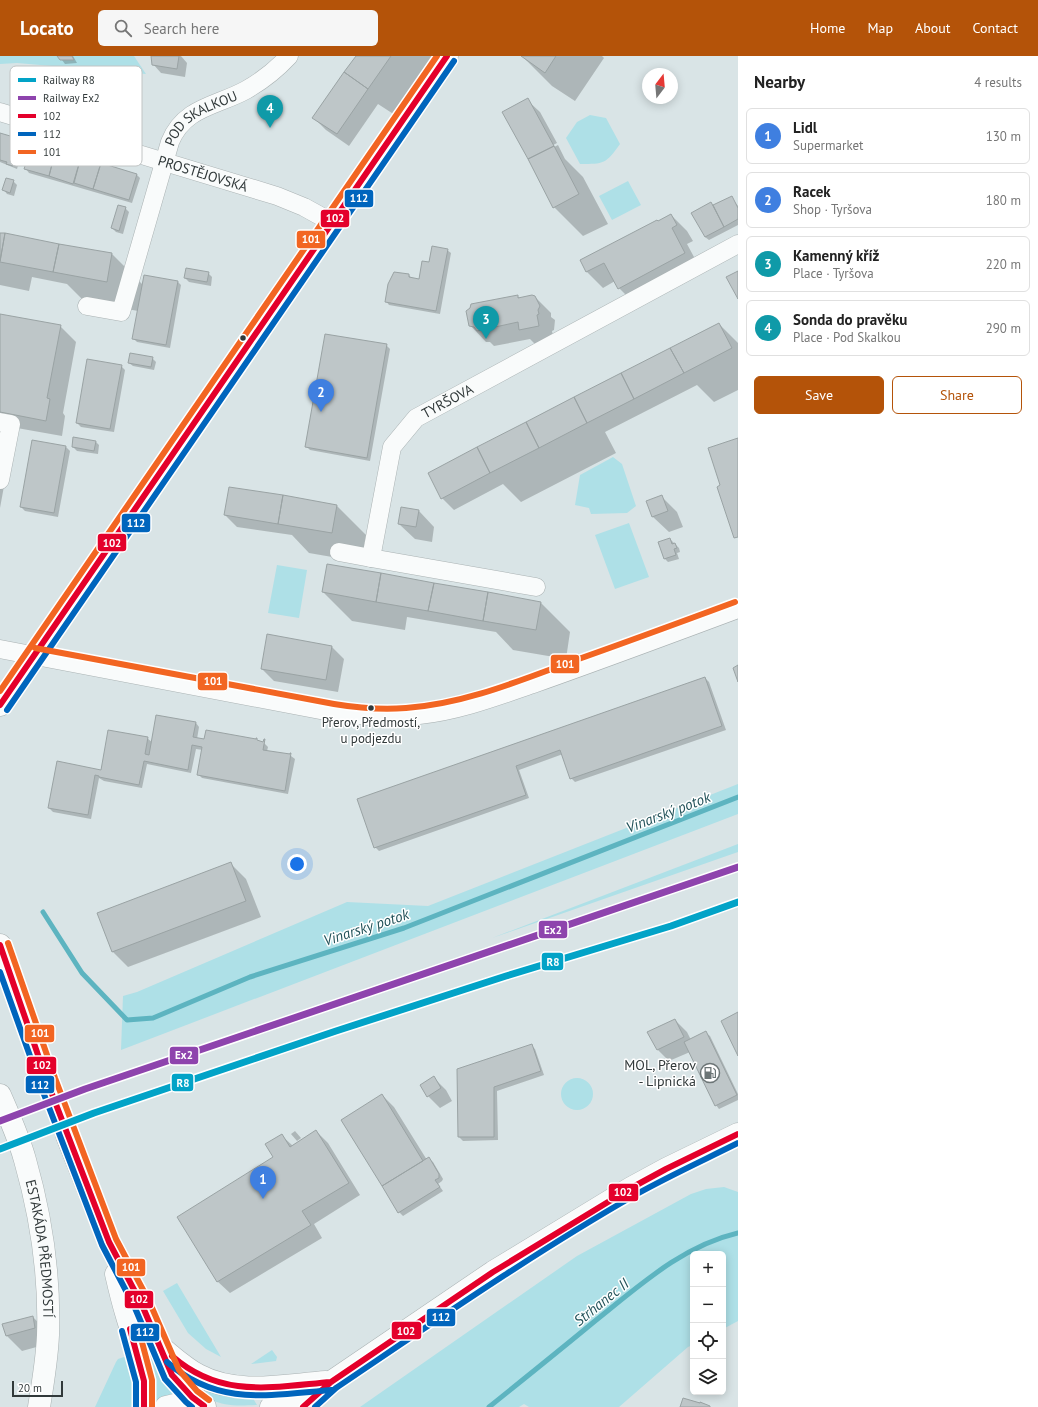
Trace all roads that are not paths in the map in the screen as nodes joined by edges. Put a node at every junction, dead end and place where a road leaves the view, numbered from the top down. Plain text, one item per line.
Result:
1 (289, 56) edge
2 (448, 56) edge
3 (0, 112) edge
4 (10, 115) edge
5 (142, 155) edge
6 (164, 162) junction
7 (333, 223) junction
8 (738, 244) edge
9 (87, 306) dead end
10 (0, 422) edge
11 (0, 480) edge
12 (340, 552) dead end
13 (372, 558) junction
14 (536, 587) dead end
15 (738, 609) edge
16 (0, 649) edge
17 (34, 656) junction
18 (0, 705) edge
19 (0, 945) edge
20 (47, 1081) tunnel mouth
21 (0, 1095) edge
22 (738, 1134) edge
23 (67, 1136) tunnel mouth
24 (109, 1242) junction
25 (159, 1345) junction
26 (331, 1382) junction
27 (39, 1407) edge
28 (144, 1407) edge
29 (166, 1407) edge
30 (205, 1407) edge
31 (270, 1407) edge
32 (304, 1407) edge

1 - 6 street, POD SKALKOU
2 - 7 main road
3 - 4 street, PROSTĚJOVSKÁ
5 - 6 street, PROSTĚJOVSKÁ
6 - 7 street, PROSTĚJOVSKÁ
6 - 9 street, POD SKALKOU
7 - 17 main road
8 - 13 street, TYRŠOVA
10 - 11 street
12 - 13 street
13 - 14 street
15 - 17 street
16 - 17 street
17 - 18 main road
19 - 20 main road
21 - 27 main road, ESTAKÁDA PŘEDMOSTÍ
22 - 26 main road
23 - 24 main road
24 - 25 main road
24 - 28 main road
25 - 26 main road
25 - 30 main road
26 - 31 main road
26 - 32 main road
29 - 30 main road

